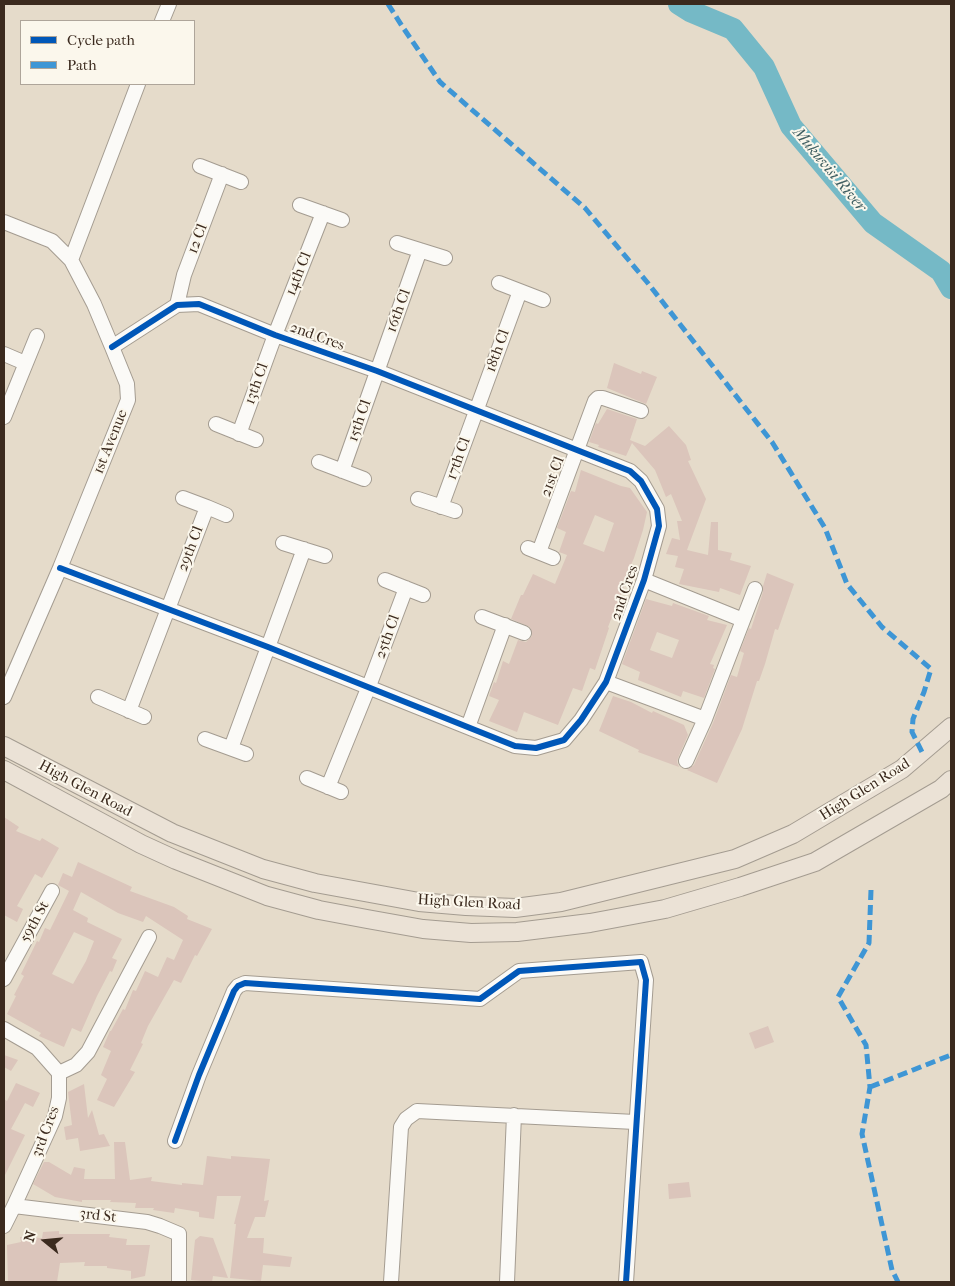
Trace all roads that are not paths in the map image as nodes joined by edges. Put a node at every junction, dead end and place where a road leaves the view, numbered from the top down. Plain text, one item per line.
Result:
1 (169, 4) edge
2 (162, 20) edge
3 (138, 85) edge
4 (200, 166) dead end
5 (222, 174) junction
6 (241, 182) dead end
7 (300, 205) dead end
8 (323, 213) junction
9 (342, 220) dead end
10 (4, 222) edge
11 (397, 242) dead end
12 (420, 250) junction
13 (445, 258) dead end
14 (71, 260) junction
15 (499, 283) dead end
16 (520, 291) junction
17 (543, 300) dead end
18 (177, 306) junction
19 (275, 335) junction
20 (37, 336) dead end
21 (112, 347) junction
22 (4, 354) edge
23 (25, 363) junction
24 (377, 372) junction
25 (476, 410) junction
26 (641, 411) dead end
27 (4, 417) edge
28 (216, 424) dead end
29 (239, 434) junction
30 (256, 440) dead end
31 (577, 450) junction
32 (319, 462) dead end
33 (342, 471) junction
34 (364, 480) dead end
35 (183, 498) dead end
36 (418, 499) dead end
37 (207, 507) junction
38 (441, 507) junction
39 (456, 511) dead end
40 (226, 515) dead end
41 (282, 542) dead end
42 (304, 549) junction
43 (325, 556) dead end
44 (554, 558) dead end
45 (60, 568) junction
46 (385, 580) dead end
47 (644, 580) junction
48 (406, 588) junction
49 (755, 589) dead end
50 (424, 595) dead end
51 (168, 608) junction
52 (482, 617) dead end
53 (743, 620) junction
54 (505, 625) junction
55 (524, 633) dead end
56 (268, 647) junction
57 (606, 682) junction
58 (370, 686) junction
59 (4, 697) edge
60 (98, 697) dead end
61 (129, 711) junction
62 (144, 717) dead end
63 (705, 719) junction
64 (468, 727) junction
65 (951, 727) edge
66 (205, 739) dead end
67 (4, 746) edge
68 (231, 748) junction
69 (246, 754) dead end
70 (686, 761) dead end
71 (4, 770) edge
72 (307, 778) dead end
73 (951, 780) edge
74 (52, 891) dead end
75 (149, 937) dead end
76 (4, 979) edge
77 (4, 1029) edge
78 (59, 1073) junction
79 (514, 1115) junction
80 (635, 1122) junction
81 (174, 1141) dead end
82 (14, 1206) junction
83 (4, 1226) edge
84 (179, 1282) edge
85 (391, 1282) edge
86 (507, 1282) edge
87 (626, 1282) edge

1 - 2 street
3 - 14 street
4 - 5 street
5 - 6 street
5 - 18 street, 12 Cl
7 - 8 street
8 - 9 street
8 - 19 street, 14th Cl
10 - 14 street, 1st Avenue
11 - 12 street
12 - 13 street
12 - 24 street, 16th Cl
14 - 21 street, 1st Avenue
15 - 16 street
16 - 17 street
16 - 25 street, 18th Cl
18 - 19 street, 2nd Cres
18 - 21 street
19 - 24 street, 2nd Cres
19 - 29 street, 13th Cl
20 - 23 street
21 - 45 street, 1st Avenue
22 - 23 street
23 - 27 street
24 - 25 street, 2nd Cres
24 - 33 street, 15th Cl
25 - 31 street, 2nd Cres
25 - 38 street, 17th Cl
26 - 31 street, 21st Cl
28 - 29 street
29 - 30 street
31 - 44 street, 21st Cl
31 - 47 street, 2nd Cres
32 - 33 street
33 - 34 street
35 - 37 street
36 - 38 street
37 - 40 street, 29th Cl
37 - 51 street, 29th Cl
38 - 39 street
41 - 42 street
42 - 43 street
42 - 56 street
45 - 51 street, 2nd Cres
45 - 59 street, 1st Avenue
46 - 48 street
47 - 53 street
47 - 57 street, 2nd Cres
48 - 50 street
48 - 58 street, 25th Cl
49 - 53 street
51 - 56 street, 2nd Cres
51 - 61 street, 29th Cl
52 - 54 street
53 - 63 street
54 - 55 street
54 - 64 street
56 - 58 street, 2nd Cres
56 - 68 street
57 - 63 street
57 - 64 street, 2nd Cres
58 - 64 street, 2nd Cres
58 - 72 street, 25th Cl
60 - 61 street
61 - 62 street
63 - 70 street
65 - 67 main road, High Glen Road
66 - 68 street
68 - 69 street
71 - 73 main road, High Glen Road
74 - 76 street, 59th St
75 - 78 street
77 - 78 street
78 - 82 street, 3rd Cres
79 - 80 street
79 - 85 street
79 - 86 street
80 - 81 street
80 - 87 street
82 - 83 street, 3rd Cres
82 - 84 street, 3rd St

